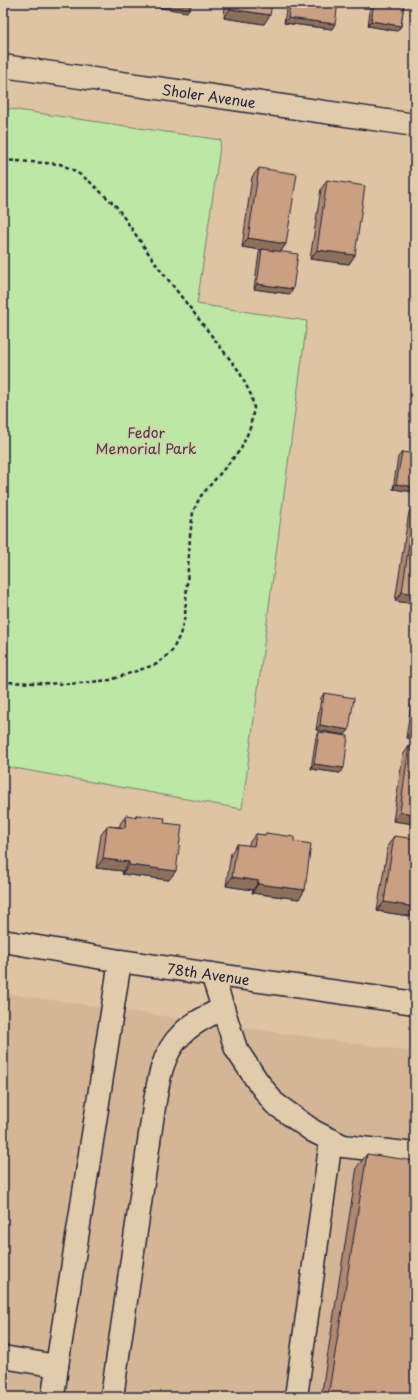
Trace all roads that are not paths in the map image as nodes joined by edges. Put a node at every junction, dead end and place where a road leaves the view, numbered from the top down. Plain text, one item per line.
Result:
1 (3, 66) edge
2 (415, 125) edge
3 (3, 941) edge
4 (120, 961) junction
5 (212, 974) junction
6 (415, 1003) edge
7 (223, 1008) junction
8 (331, 1140) junction
9 (415, 1154) edge
10 (3, 1357) edge
11 (57, 1366) junction
12 (53, 1397) edge
13 (112, 1397) edge
14 (296, 1397) edge

1 - 2 street, Sholer Avenue
3 - 4 street, 78th Avenue
4 - 5 street, 78th Avenue
4 - 11 street
5 - 6 street, 78th Avenue
5 - 7 street
7 - 8 street
7 - 13 street
8 - 9 street
8 - 14 street
10 - 11 street
11 - 12 street

